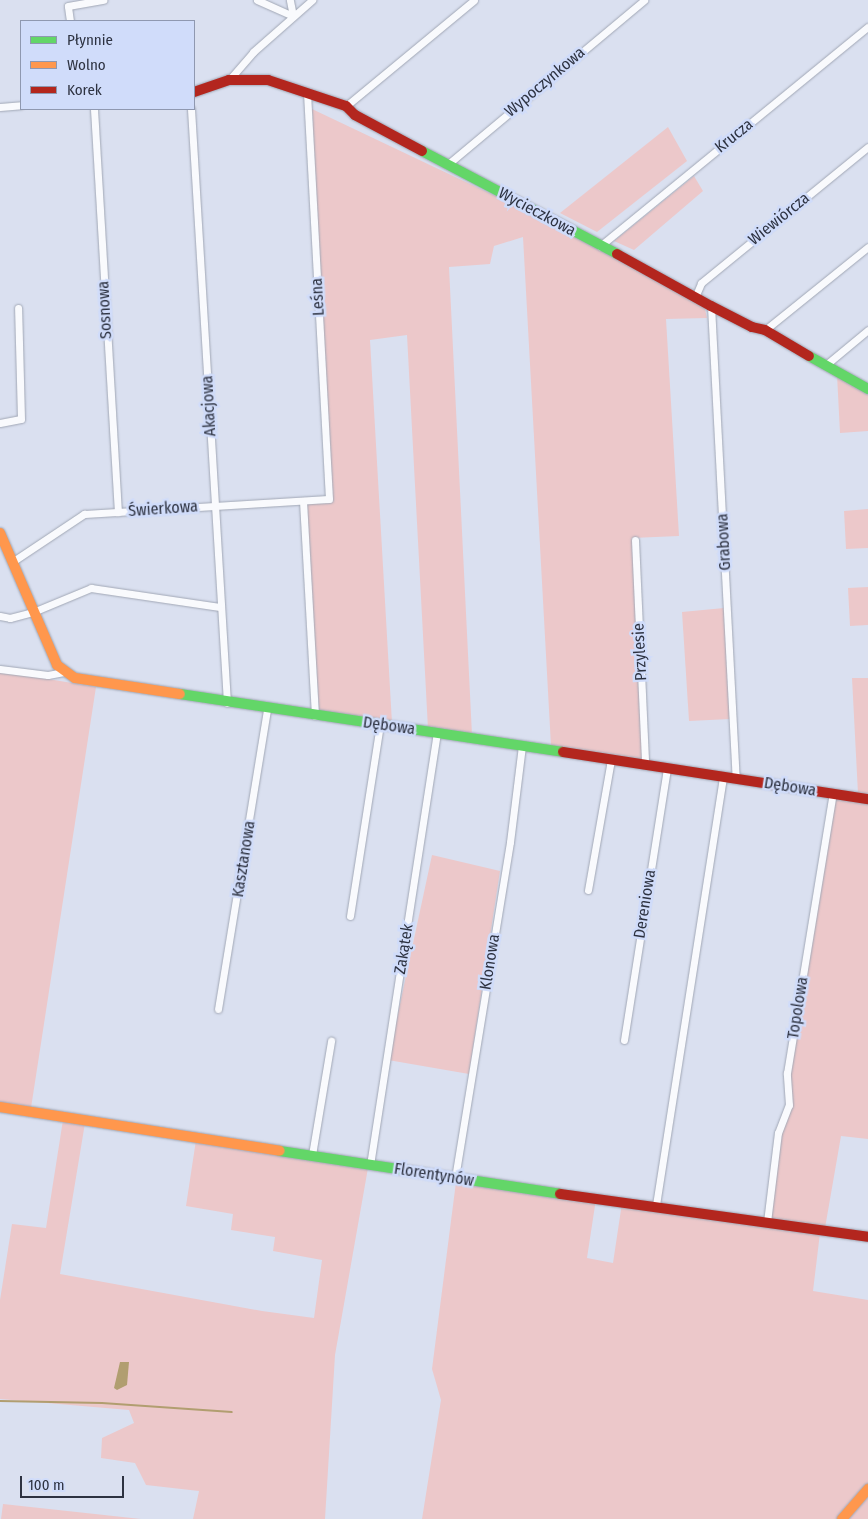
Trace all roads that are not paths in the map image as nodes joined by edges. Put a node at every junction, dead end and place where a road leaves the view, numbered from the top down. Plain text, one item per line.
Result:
1 (103, 0) edge
2 (257, 0) edge
3 (290, 0) edge
4 (312, 0) edge
5 (474, 0) edge
6 (644, 0) edge
7 (293, 16) junction
8 (70, 20) edge
9 (868, 27) edge
10 (229, 80) junction
11 (195, 92) edge
12 (307, 95) junction
13 (20, 105) edge
14 (346, 106) junction
15 (0, 107) edge
16 (94, 110) edge
17 (191, 110) edge
18 (868, 147) edge
19 (447, 165) junction
20 (600, 246) junction
21 (868, 247) edge
22 (696, 295) junction
23 (710, 306) junction
24 (18, 308) dead end
25 (765, 330) junction
26 (868, 330) edge
27 (827, 364) junction
28 (868, 389) edge
29 (0, 424) edge
30 (329, 499) joint
31 (303, 501) junction
32 (214, 505) junction
33 (118, 512) junction
34 (0, 533) edge
35 (635, 540) dead end
36 (12, 562) junction
37 (220, 607) junction
38 (33, 612) junction
39 (0, 616) edge
40 (0, 669) edge
41 (64, 672) junction
42 (227, 703) junction
43 (267, 709) junction
44 (315, 716) junction
45 (380, 725) junction
46 (437, 733) junction
47 (522, 746) junction
48 (611, 759) junction
49 (645, 764) junction
50 (667, 767) junction
51 (723, 776) junction
52 (736, 778) junction
53 (833, 793) junction
54 (868, 799) edge
55 (588, 890) dead end
56 (350, 916) dead end
57 (218, 1009) dead end
58 (624, 1040) dead end
59 (331, 1041) dead end
60 (0, 1108) edge
61 (312, 1155) junction
62 (370, 1165) junction
63 (454, 1178) junction
64 (656, 1206) junction
65 (767, 1222) junction
66 (868, 1237) edge
67 (868, 1489) edge
68 (842, 1519) edge

1 - 8 street
2 - 7 street
3 - 7 street
4 - 7 street
5 - 14 street
6 - 19 street, Wypoczynkowa
7 - 10 street
9 - 20 street, Krucza
10 - 11 street, Wycieczkowa
10 - 12 street, Wycieczkowa
12 - 14 street, Wycieczkowa
12 - 30 street, Leśna
13 - 15 street
14 - 19 street, Wycieczkowa
16 - 33 street, Sosnowa
17 - 32 street, Akacjowa
18 - 22 street, Wiewiórcza
19 - 20 street, Wycieczkowa
20 - 22 street, Wycieczkowa
21 - 25 street
22 - 23 street, Wycieczkowa
23 - 25 street, Wycieczkowa
23 - 52 street, Grabowa
24 - 29 street
25 - 27 street, Wycieczkowa
26 - 27 street
27 - 28 street, Wycieczkowa
30 - 31 street, Świerkowa
31 - 32 street, Świerkowa
31 - 44 street
32 - 33 street, Świerkowa
32 - 37 street, Akacjowa
33 - 36 street, Świerkowa
34 - 36 street
35 - 49 street, Przylesie
36 - 38 street
37 - 38 street
37 - 42 street, Akacjowa
38 - 39 street
38 - 41 street
40 - 41 street
41 - 42 street, Dębowa
42 - 43 street, Dębowa
43 - 44 street, Dębowa
43 - 57 street, Kasztanowa
44 - 45 street, Dębowa
45 - 46 street, Dębowa
45 - 56 street
46 - 47 street, Dębowa
46 - 62 street, Zakątek
47 - 48 street, Dębowa
47 - 63 street, Klonowa
48 - 49 street, Dębowa
48 - 55 street
49 - 50 street, Dębowa
50 - 51 street, Dębowa
50 - 58 street, Dereniowa
51 - 52 street, Dębowa
51 - 64 street
52 - 53 street, Dębowa
53 - 54 street, Dębowa
53 - 65 street, Topolowa
59 - 61 street
60 - 61 street, Florentynów
61 - 62 street, Florentynów
62 - 63 street, Florentynów
63 - 64 street, Florentynów
64 - 65 street, Florentynów
65 - 66 street, Florentynów
67 - 68 street

